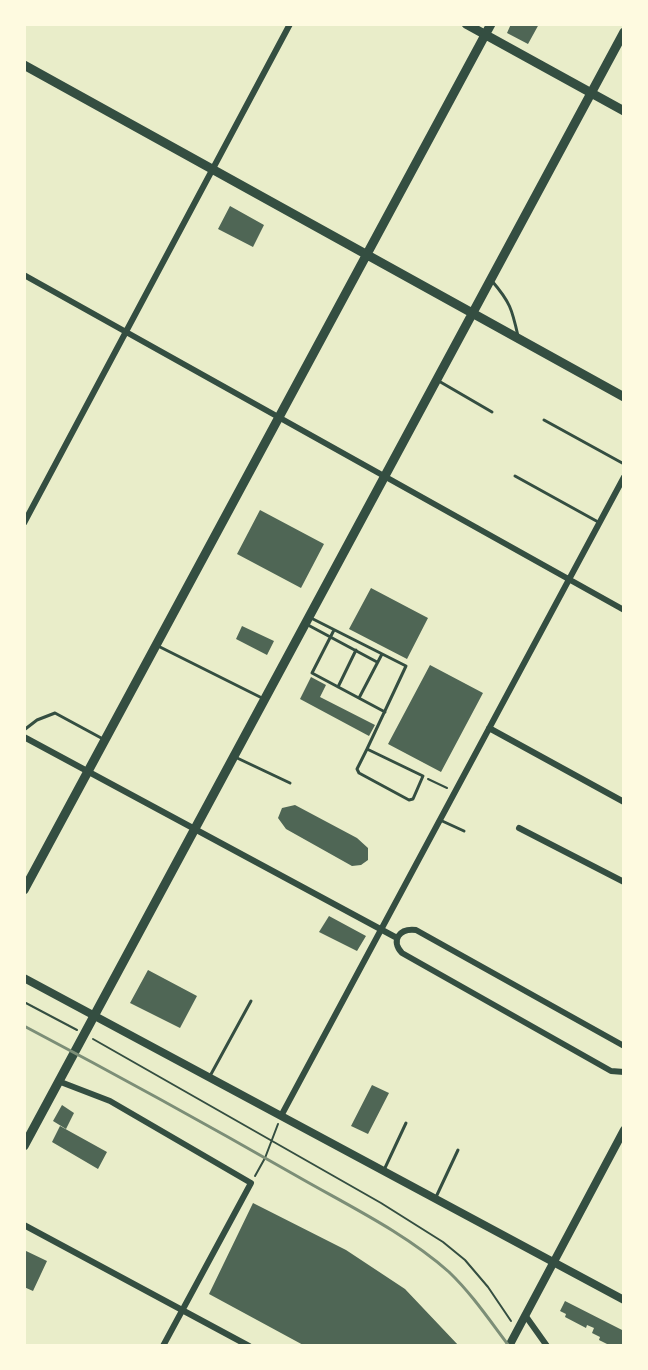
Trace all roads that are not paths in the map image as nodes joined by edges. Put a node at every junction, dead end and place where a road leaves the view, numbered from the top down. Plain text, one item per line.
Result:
1 (290, 24) edge
2 (466, 24) edge
3 (491, 24) edge
4 (624, 32) edge
5 (485, 35) junction
6 (24, 65) edge
7 (591, 93) junction
8 (624, 111) edge
9 (213, 169) junction
10 (368, 255) junction
11 (24, 275) edge
12 (490, 280) junction
13 (473, 313) junction
14 (126, 332) junction
15 (519, 339) junction
16 (437, 380) junction
17 (624, 397) edge
18 (492, 412) dead end
19 (279, 417) junction
20 (544, 420) dead end
21 (624, 464) edge
22 (515, 476) dead end
23 (385, 477) junction
24 (624, 477) edge
25 (24, 523) edge
26 (600, 523) junction
27 (569, 579) junction
28 (624, 610) edge
29 (308, 620) junction
30 (334, 630) junction
31 (330, 636) junction
32 (156, 645) junction
33 (356, 650) junction
34 (382, 654) junction
35 (377, 662) junction
36 (338, 687) junction
37 (359, 698) junction
38 (265, 700) junction
39 (385, 712) junction
40 (489, 728) junction
41 (24, 730) edge
42 (24, 737) edge
43 (105, 739) junction
44 (367, 749) junction
45 (234, 757) junction
46 (88, 772) junction
47 (290, 783) dead end
48 (624, 802) edge
49 (440, 820) junction
50 (519, 828) dead end
51 (195, 829) junction
52 (465, 831) dead end
53 (624, 882) edge
54 (24, 890) edge
55 (381, 929) junction
56 (397, 938) junction
57 (24, 978) edge
58 (251, 1001) dead end
59 (94, 1016) junction
60 (624, 1046) edge
61 (624, 1072) edge
62 (210, 1077) junction
63 (58, 1081) junction
64 (281, 1116) junction
65 (406, 1123) dead end
66 (624, 1130) edge
67 (24, 1146) edge
68 (458, 1150) dead end
69 (383, 1170) junction
70 (435, 1198) junction
71 (24, 1225) edge
72 (554, 1262) junction
73 (624, 1300) edge
74 (182, 1310) junction
75 (525, 1315) junction
76 (163, 1346) edge
77 (249, 1346) edge
78 (509, 1346) edge
79 (547, 1346) edge

1 - 9 street
2 - 5 main road
3 - 5 main road
4 - 7 main road
5 - 7 main road
5 - 10 main road
6 - 9 main road
7 - 8 main road
7 - 12 main road
9 - 10 main road
9 - 14 street
10 - 13 main road
10 - 19 main road
11 - 14 street
12 - 13 main road
12 - 15 lane
13 - 15 main road
13 - 16 main road
14 - 19 street
14 - 25 street
15 - 17 main road
16 - 18 lane
16 - 23 main road
19 - 23 street
19 - 32 main road
20 - 21 lane
22 - 26 lane
23 - 27 street
23 - 29 main road
24 - 26 street
26 - 27 street
27 - 28 street
27 - 40 street
29 - 30 lane
29 - 31 lane
29 - 38 main road
30 - 31 lane
30 - 34 lane
31 - 33 lane
31 - 36 lane
32 - 38 lane
32 - 43 main road
33 - 35 lane
33 - 36 lane
34 - 35 lane
34 - 39 lane
35 - 37 lane
36 - 37 lane
37 - 39 lane
38 - 45 main road
39 - 44 lane
40 - 48 street
40 - 49 street
41 - 43 lane
42 - 46 street
43 - 46 main road
44 - 44 lane
45 - 47 lane
45 - 51 main road
46 - 51 street
46 - 54 main road
49 - 52 lane
49 - 55 street
50 - 53 street
51 - 55 street
51 - 59 main road
55 - 56 street
55 - 64 street
56 - 60 street
56 - 61 street
57 - 59 street
58 - 62 lane
59 - 62 street
59 - 63 main road
62 - 64 street
63 - 67 main road
63 - 74 street
64 - 69 street
65 - 69 lane
66 - 72 main road
68 - 70 lane
69 - 70 street
70 - 72 street
71 - 74 street
72 - 73 street
72 - 75 main road
74 - 76 street
74 - 77 street
75 - 78 main road
75 - 79 street

